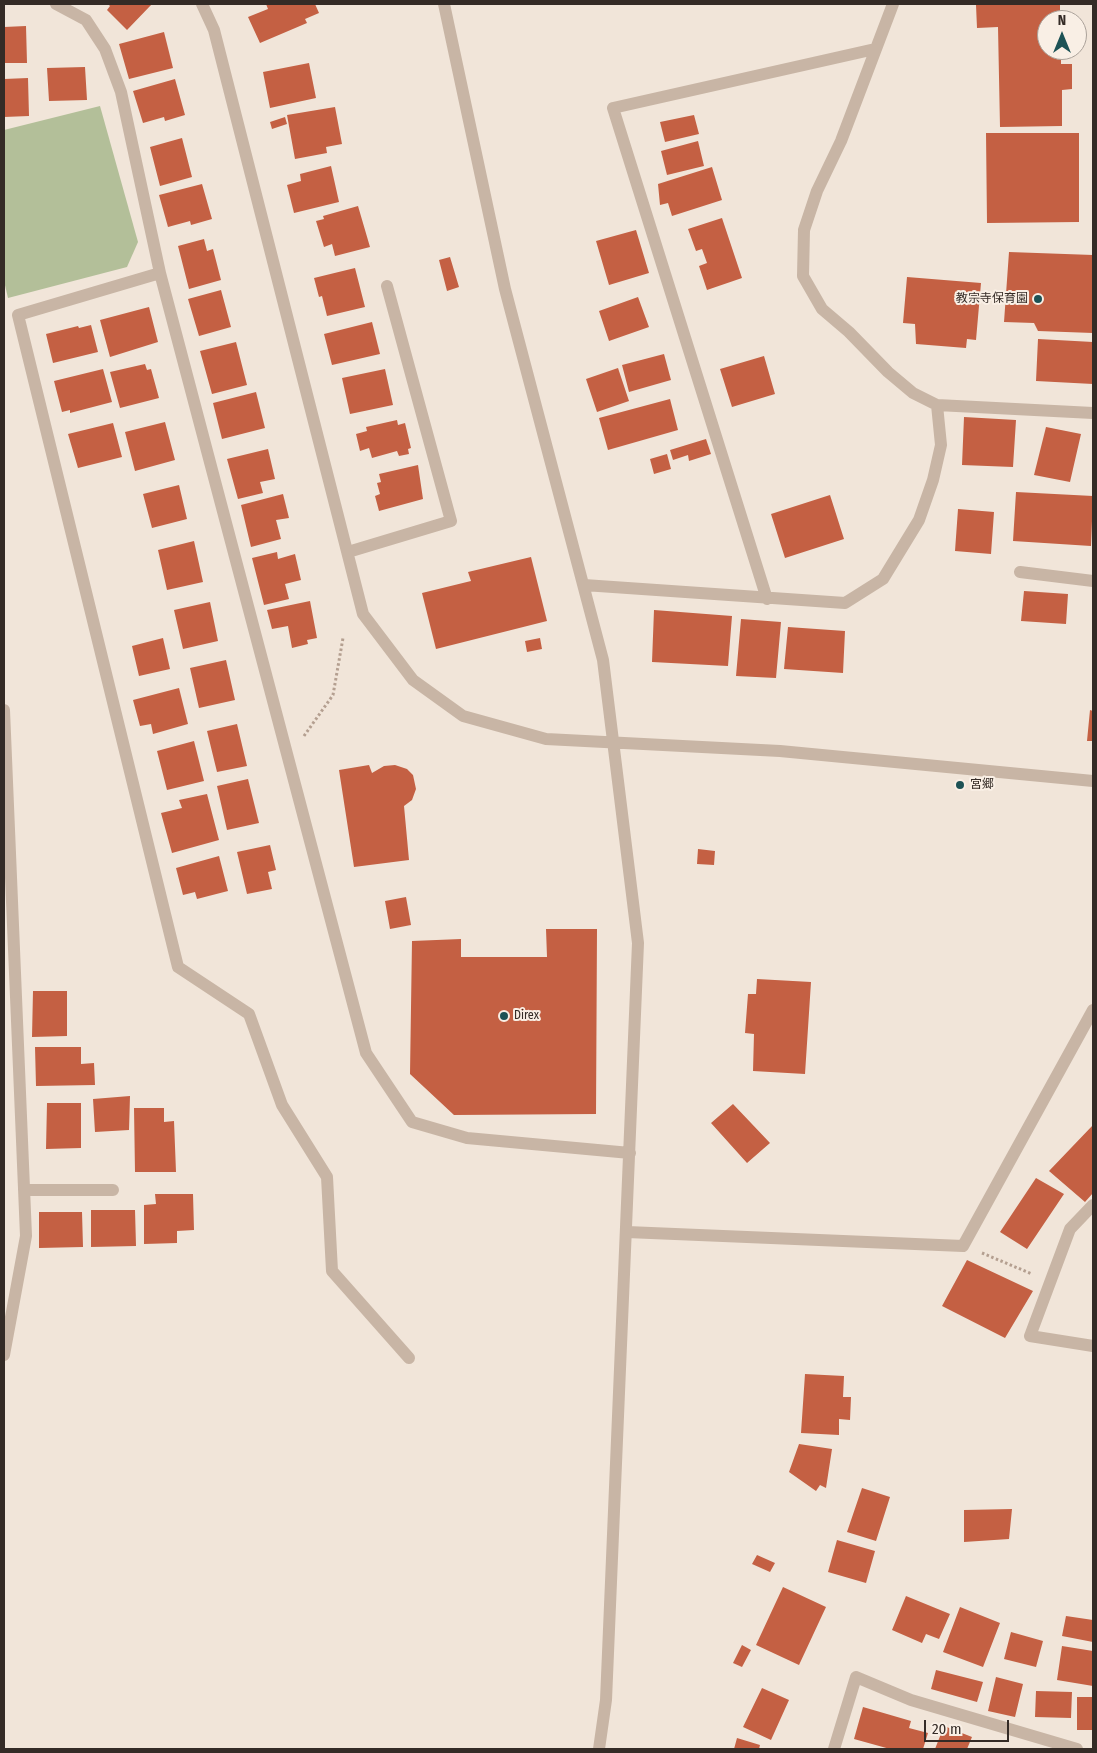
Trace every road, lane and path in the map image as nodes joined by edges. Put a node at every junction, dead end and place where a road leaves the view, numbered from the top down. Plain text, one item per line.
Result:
1 (56, 4) edge
2 (202, 4) edge
3 (444, 4) edge
4 (893, 4) edge
5 (875, 48) junction
6 (160, 273) junction
7 (387, 286) dead end
8 (937, 405) junction
9 (1093, 413) edge
10 (348, 552) junction
11 (1020, 572) dead end
12 (1093, 581) edge
13 (584, 585) junction
14 (767, 599) junction
15 (343, 638) dead end
16 (4, 710) edge
17 (302, 739) dead end
18 (614, 743) junction
19 (1093, 782) edge
20 (1093, 1010) edge
21 (630, 1153) junction
22 (24, 1190) junction
23 (113, 1190) dead end
24 (1093, 1205) edge
25 (627, 1232) junction
26 (963, 1246) junction
27 (1049, 1280) junction
28 (1093, 1346) edge
29 (4, 1355) edge
30 (409, 1358) dead end
31 (599, 1749) edge
32 (834, 1749) edge
33 (1077, 1749) edge

1 - 6 street
2 - 10 street
3 - 13 street
4 - 5 street
5 - 8 street
5 - 14 street
6 - 21 street
6 - 30 street
7 - 10 street
8 - 9 street
8 - 14 street
10 - 18 street
11 - 12 street
13 - 14 street
13 - 18 street
15 - 17 path
16 - 22 street
18 - 19 street
18 - 21 street
20 - 26 street
21 - 25 street
22 - 23 street
22 - 29 street
24 - 27 street
25 - 26 street
25 - 31 street
26 - 27 path
27 - 28 street
32 - 33 street

